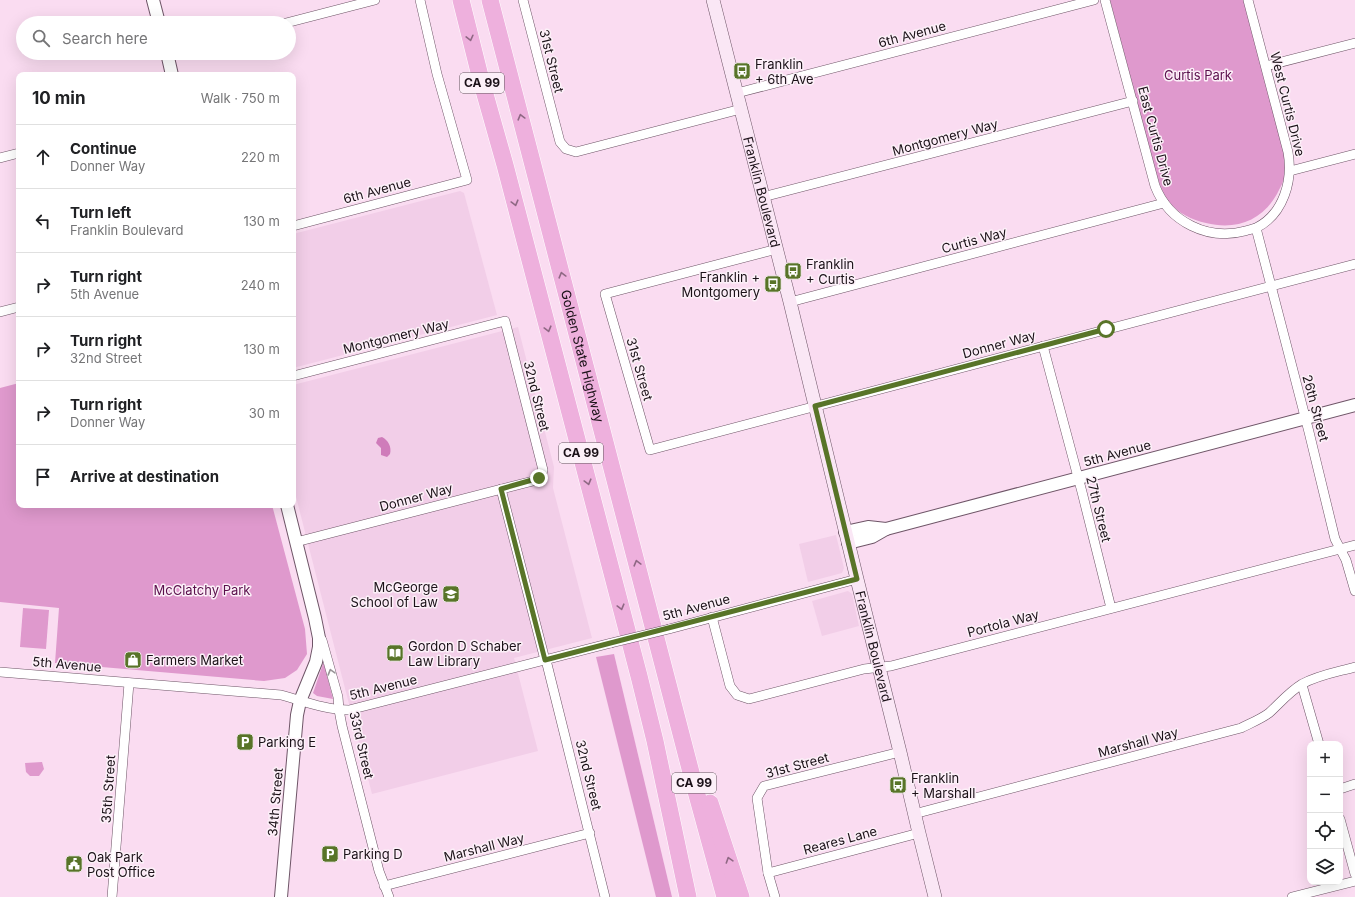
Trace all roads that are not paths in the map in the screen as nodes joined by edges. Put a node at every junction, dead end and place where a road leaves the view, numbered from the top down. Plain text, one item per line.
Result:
1 (153, 0) edge
2 (375, 0) edge
3 (420, 0) edge
4 (461, 0) edge
5 (490, 0) edge
6 (524, 0) edge
7 (713, 0) edge
8 (1094, 0) edge
9 (1105, 0) edge
10 (1248, 0) edge
11 (157, 16) edge
12 (296, 20) edge
13 (1355, 43) edge
14 (169, 60) edge
15 (1266, 66) junction
16 (171, 72) edge
17 (737, 93) junction
18 (1133, 101) junction
19 (741, 109) junction
20 (16, 154) edge
21 (1355, 154) edge
22 (0, 158) edge
23 (1290, 171) junction
24 (763, 197) junction
25 (1164, 203) junction
26 (296, 225) edge
27 (1256, 228) junction
28 (777, 249) junction
29 (1355, 264) edge
30 (1270, 286) junction
31 (790, 302) junction
32 (16, 308) edge
33 (0, 312) edge
34 (505, 321) joint
35 (1043, 346) junction
36 (296, 375) edge
37 (1355, 404) edge
38 (815, 406) junction
39 (1305, 418) junction
40 (650, 450) joint
41 (541, 477) joint
42 (1078, 478) junction
43 (501, 489) junction
44 (288, 508) edge
45 (847, 537) junction
46 (296, 542) junction
47 (1355, 545) edge
48 (1340, 549) junction
49 (857, 579) junction
50 (1355, 591) edge
51 (1111, 608) junction
52 (712, 617) junction
53 (315, 618) junction
54 (546, 660) junction
55 (1355, 667) edge
56 (880, 668) junction
57 (664, 669) junction
58 (0, 672) edge
59 (130, 683) junction
60 (1302, 685) junction
61 (300, 701) junction
62 (339, 710) junction
63 (655, 740) junction
64 (1318, 741) edge
65 (900, 752) junction
66 (1355, 784) edge
67 (1343, 788) edge
68 (914, 814) junction
69 (1343, 830) edge
70 (590, 833) junction
71 (919, 833) junction
72 (768, 873) junction
73 (1355, 874) edge
74 (1355, 881) edge
75 (384, 886) junction
76 (112, 897) edge
77 (281, 897) edge
78 (389, 897) edge
79 (605, 897) edge
80 (688, 897) edge
81 (696, 897) edge
82 (725, 897) edge
83 (741, 897) edge
84 (775, 897) edge
85 (935, 897) edge
86 (1292, 897) edge

1 - 11 street
2 - 12 street
3 - 26 street, 6th Avenue
4 -> 63 highway, Golden State Highway / CA 99
57 -> 5 highway, Golden State Highway / CA 99
6 - 19 street, 31st Street
7 - 17 main road, Franklin Boulevard
8 - 17 street, 6th Avenue
9 - 18 street, East Curtis Drive
10 - 15 street, West Curtis Drive
13 - 15 street
14 - 16 street
15 - 23 street, West Curtis Drive
17 - 19 main road, Franklin Boulevard
18 - 24 street, Montgomery Way
18 - 25 street, East Curtis Drive
19 - 24 main road, Franklin Boulevard
20 - 22 street
21 - 23 street
23 - 27 street, West Curtis Drive
24 - 28 main road, Franklin Boulevard
25 - 27 street, East Curtis Drive
25 - 31 street, Curtis Way
27 - 30 street, 26th Street
28 - 31 main road, Franklin Boulevard
28 - 40 street, 31st Street
29 - 30 street, Donner Way
30 - 35 street, Donner Way
30 - 39 street, 26th Street
31 - 38 main road, Franklin Boulevard
32 - 33 street
34 - 36 street, Montgomery Way
34 - 41 street, 32nd Street
35 - 38 street, Donner Way
35 - 42 street, 27th Street
37 - 39 street, 5th Avenue
38 - 40 street, Donner Way
38 - 45 main road, Franklin Boulevard
39 - 42 street, 5th Avenue
39 - 48 street, 26th Street
41 - 43 street, Donner Way
42 - 45 street, 5th Avenue
42 - 51 street, 27th Street
43 - 46 street, Donner Way
43 - 54 street, 32nd Street
44 - 46 street, 33rd Street
45 - 49 main road, Franklin Boulevard
46 - 53 street, 33rd Street
47 - 48 street, Portola Way
48 - 50 street, 26th Street
48 - 51 street, Portola Way
49 - 52 street, 5th Avenue
49 - 56 main road, Franklin Boulevard
51 - 56 street, Portola Way
52 - 54 street, 5th Avenue, bridge
52 - 56 street, Portola Way
53 - 61 street, 34th Street
62 -> 53 street, 33rd Street
54 - 62 street, 5th Avenue
54 - 70 street, 32nd Street
55 - 60 street, Marshall Way
56 - 65 main road, Franklin Boulevard
57 - 82 highway, Golden State Highway / CA 99
83 -> 57 highway
58 - 59 street, 5th Avenue
59 - 61 street, 5th Avenue
59 - 76 street, 35th Street
60 - 64 street
60 - 68 street, Marshall Way
61 - 62 street, 5th Avenue
61 - 77 street, 34th Street
62 - 75 street, 33rd Street
63 - 80 highway, Golden State Highway
63 - 81 highway
65 - 68 main road, Franklin Boulevard
65 - 72 street, 31st Street
66 - 67 street
68 - 71 main road, Franklin Boulevard
69 - 73 street
70 - 75 street, Marshall Way
70 - 79 street, 32nd Street
71 - 72 street, Reares Lane
71 - 85 main road, Franklin Boulevard
72 - 84 street, 31st Street
74 - 86 street
75 - 78 street, 33rd Street

